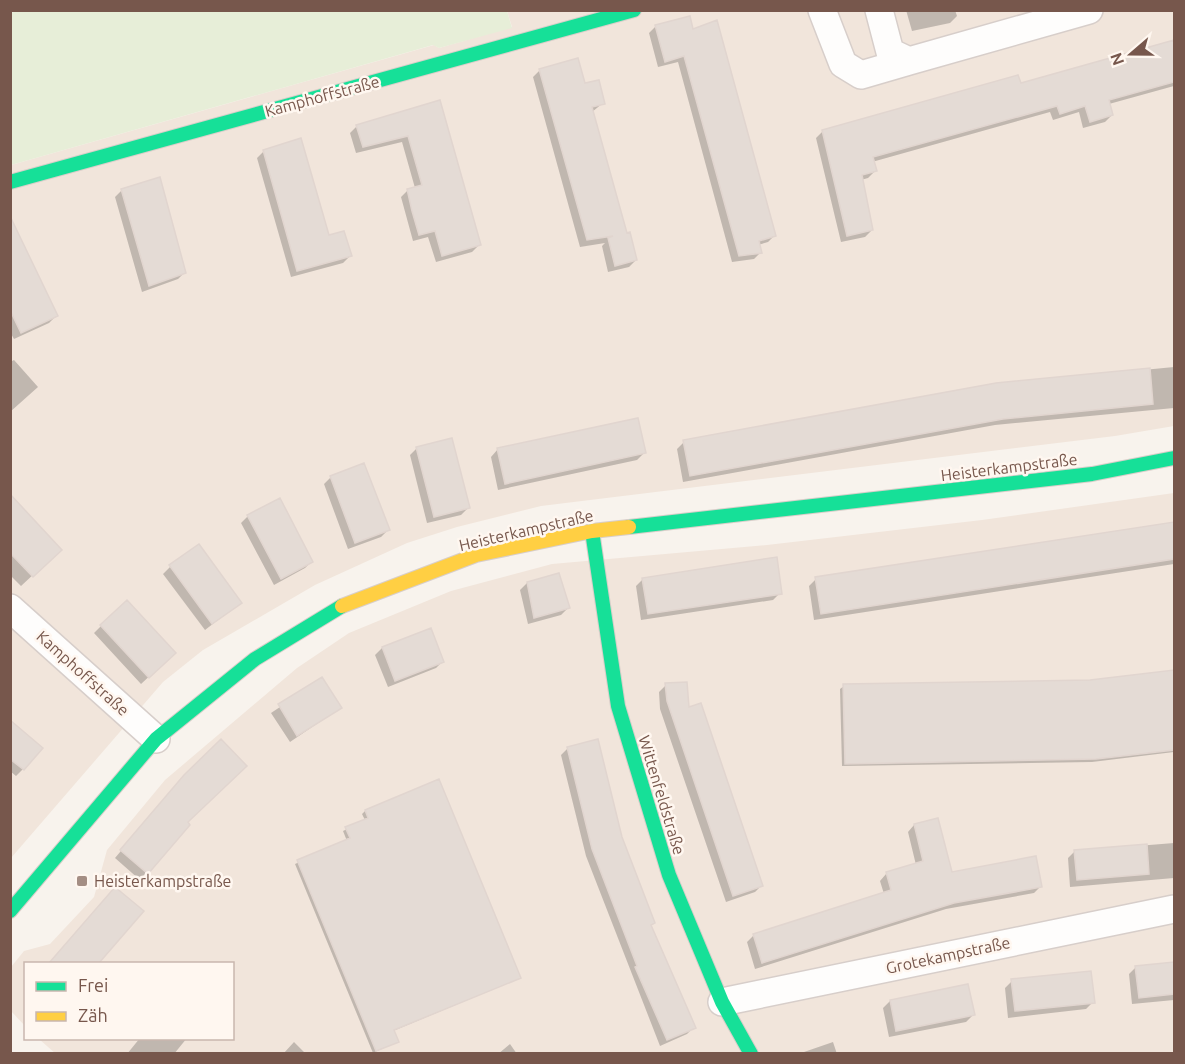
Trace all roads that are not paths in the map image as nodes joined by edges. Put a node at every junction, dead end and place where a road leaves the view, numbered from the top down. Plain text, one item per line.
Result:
1 (634, 10) edge
2 (822, 10) edge
3 (879, 10) edge
4 (1089, 10) edge
5 (909, 60) junction
6 (10, 182) edge
7 (1174, 458) edge
8 (592, 531) junction
9 (10, 608) edge
10 (156, 739) junction
11 (1174, 909) edge
12 (10, 911) edge
13 (722, 1002) junction
14 (751, 1053) edge

1 - 6 street, Kamphoffstraße
2 - 5 street
3 - 5 street
4 - 5 street
7 - 8 street, Heisterkampstraße
8 - 10 street, Heisterkampstraße
8 - 13 street, Wittenfeldstraße
9 - 10 street, Kamphoffstraße
10 - 12 street, Heisterkampstraße
11 - 13 street, Grotekampstraße
13 - 14 street, Wittenfeldstraße

